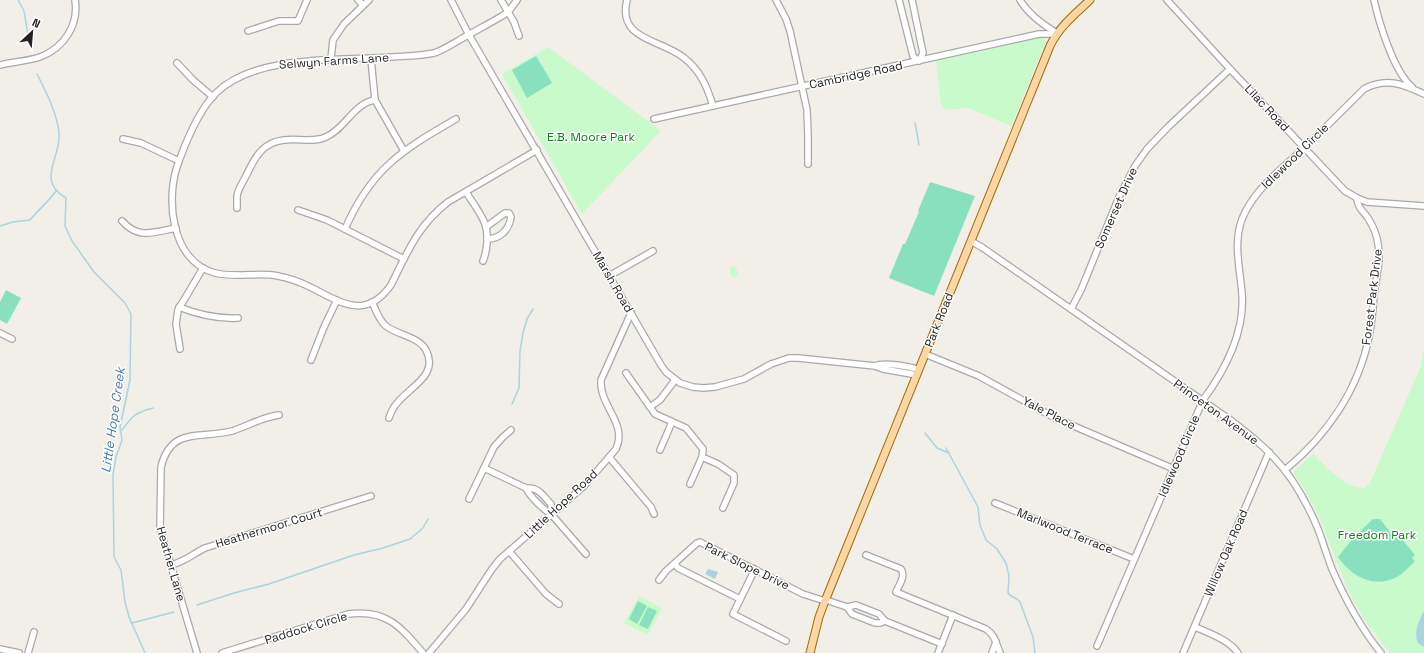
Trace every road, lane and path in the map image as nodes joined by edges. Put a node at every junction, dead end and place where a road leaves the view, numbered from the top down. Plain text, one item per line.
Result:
1 (74, 0) edge
2 (307, 0) edge
3 (358, 0) edge
4 (370, 0) edge
5 (451, 0) edge
6 (501, 0) edge
7 (517, 0) edge
8 (627, 0) edge
9 (776, 0) edge
10 (899, 0) edge
11 (912, 0) edge
12 (1020, 0) edge
13 (1090, 0) edge
14 (1167, 0) edge
15 (1374, 0) edge
16 (363, 5) junction
17 (508, 12) junction
18 (248, 31) dead end
19 (1057, 34) junction
20 (469, 35) junction
21 (519, 36) dead end
22 (331, 59) junction
23 (371, 59) junction
24 (919, 61) junction
25 (177, 63) dead end
26 (0, 65) edge
27 (1230, 69) junction
28 (802, 86) junction
29 (1416, 90) junction
30 (1424, 94) edge
31 (212, 97) junction
32 (375, 100) junction
33 (713, 106) junction
34 (654, 119) dead end
35 (456, 120) dead end
36 (123, 139) dead end
37 (1304, 148) junction
38 (537, 150) junction
39 (404, 151) junction
40 (179, 160) junction
41 (808, 164) dead end
42 (466, 192) junction
43 (1357, 198) junction
44 (1424, 206) edge
45 (237, 208) dead end
46 (298, 210) dead end
47 (122, 221) dead end
48 (486, 227) junction
49 (176, 228) junction
50 (345, 229) junction
51 (487, 240) junction
52 (971, 242) junction
53 (653, 251) dead end
54 (404, 259) junction
55 (483, 262) dead end
56 (203, 268) junction
57 (609, 276) junction
58 (337, 300) junction
59 (372, 302) junction
60 (179, 307) junction
61 (1071, 309) junction
62 (631, 313) junction
63 (238, 318) dead end
64 (0, 333) edge
65 (12, 339) dead end
66 (180, 349) dead end
67 (925, 354) junction
68 (311, 360) dead end
69 (626, 373) dead end
70 (918, 373) junction
71 (675, 380) junction
72 (1203, 400) junction
73 (650, 407) junction
74 (279, 415) dead end
75 (389, 418) dead end
76 (672, 422) junction
77 (511, 430) dead end
78 (660, 450) dead end
79 (1269, 452) junction
80 (609, 457) junction
81 (702, 457) junction
82 (484, 468) junction
83 (1174, 469) junction
84 (1284, 470) junction
85 (690, 484) dead end
86 (371, 496) dead end
87 (469, 499) dead end
88 (995, 503) dead end
89 (723, 508) dead end
90 (654, 514) dead end
91 (552, 515) junction
92 (509, 551) junction
93 (586, 554) dead end
94 (866, 555) dead end
95 (1134, 559) junction
96 (675, 564) junction
97 (170, 565) junction
98 (755, 569) junction
99 (659, 580) dead end
100 (740, 599) junction
101 (825, 600) junction
102 (559, 604) dead end
103 (847, 607) junction
104 (953, 616) junction
105 (885, 621) junction
106 (1195, 627) junction
107 (34, 632) dead end
108 (786, 641) dead end
109 (996, 642) junction
110 (942, 644) junction
111 (1097, 646) dead end
112 (0, 649) edge
113 (19, 653) edge
114 (28, 653) edge
115 (197, 653) edge
116 (222, 653) edge
117 (423, 653) edge
118 (430, 653) edge
119 (810, 653) edge
120 (938, 653) edge
121 (992, 653) edge
122 (1000, 653) edge
123 (1183, 653) edge
124 (1238, 653) edge
125 (1381, 653) edge

1 - 26 street
2 - 18 street
3 - 16 street
4 - 16 street
5 - 20 street, Marsh Road
6 - 17 street
7 - 17 street, Selwyn Farms Lane
8 - 33 street
9 - 28 street
10 - 24 street
11 - 24 street
12 - 19 street
13 - 19 main road, Park Road
14 - 27 street, Lilac Road
15 - 29 street
16 - 22 street
17 - 20 street, Selwyn Farms Lane
17 - 21 street
19 - 24 street, Cambridge Road
19 - 52 main road, Park Road
20 - 23 street, Selwyn Farms Lane
20 - 38 street, Marsh Road
22 - 23 street, Selwyn Farms Lane
22 - 31 street, Selwyn Farms Lane
23 - 32 street
24 - 28 street, Cambridge Road
25 - 31 street
27 - 37 street, Lilac Road
27 - 61 street, Somerset Drive
28 - 33 street, Cambridge Road
28 - 41 street
29 - 30 street, Idlewood Circle
29 - 37 street, Idlewood Circle
31 - 40 street, Selwyn Farms Lane
32 - 39 street
32 - 45 street
33 - 34 street, Cambridge Road
35 - 39 street
36 - 40 street
37 - 43 street, Lilac Road
37 - 72 street, Idlewood Circle
38 - 42 street, Selwyn Farms Lane
38 - 57 street, Marsh Road
39 - 50 street
40 - 49 street, Selwyn Farms Lane
42 - 48 street
42 - 54 street, Selwyn Farms Lane
43 - 44 street, Lilac Road
43 - 84 street, Forest Park Drive
46 - 50 street
47 - 49 street
48 - 51 street
48 - 51 street
49 - 56 street, Selwyn Farms Lane
50 - 54 street
51 - 55 street
52 - 61 street, Princeton Avenue
52 - 67 main road, Park Road
53 - 57 street
54 - 59 street, Selwyn Farms Lane
56 - 58 street, Selwyn Farms Lane
56 - 60 street
57 - 62 street, Marsh Road
58 - 59 street, Selwyn Farms Lane
58 - 68 street
59 - 75 street
60 - 63 street
60 - 66 street
61 - 72 street, Princeton Avenue
62 - 71 street, Marsh Road
62 - 80 street, Little Hope Road
64 - 65 street
67 - 70 main road, Park Road
67 - 83 street, Yale Place
69 - 73 street
70 - 71 street, Marsh Road
70 - 101 main road, Park Road
71 - 73 street
72 - 79 street, Princeton Avenue
72 - 83 street, Idlewood Circle
73 - 76 street
74 - 97 street, Heather Lane
76 - 78 street
76 - 81 street
77 - 82 street
79 - 84 street, Princeton Avenue
79 - 106 street, Willow Oak Road
80 - 90 street
80 - 91 street, Little Hope Road
81 - 85 street
81 - 89 street
82 - 87 street
82 - 91 street
83 - 95 street, Idlewood Circle
84 - 125 street, Princeton Avenue
86 - 97 street, Heathermoor Court
88 - 95 street, Marlwood Terrace
91 - 92 street, Little Hope Road
91 - 93 street
92 - 102 street
92 - 118 street, Little Hope Road
94 - 104 street
95 - 111 street, Idlewood Circle
96 - 98 street, Park Slope Drive
96 - 99 street, Park Slope Drive
96 - 100 street
97 - 115 street, Heather Lane
98 - 100 street
98 - 101 street, Park Slope Drive
100 - 108 street
101 - 103 street, Park Slope Drive
101 - 119 main road, Park Road
103 - 105 street
103 - 105 street
104 - 109 street
104 - 110 street
105 - 110 street
106 - 123 street, Willow Oak Road
106 - 124 street
107 - 114 street
109 - 121 street
109 - 122 street
110 - 120 street
112 - 113 street
116 - 117 street, Paddock Circle

